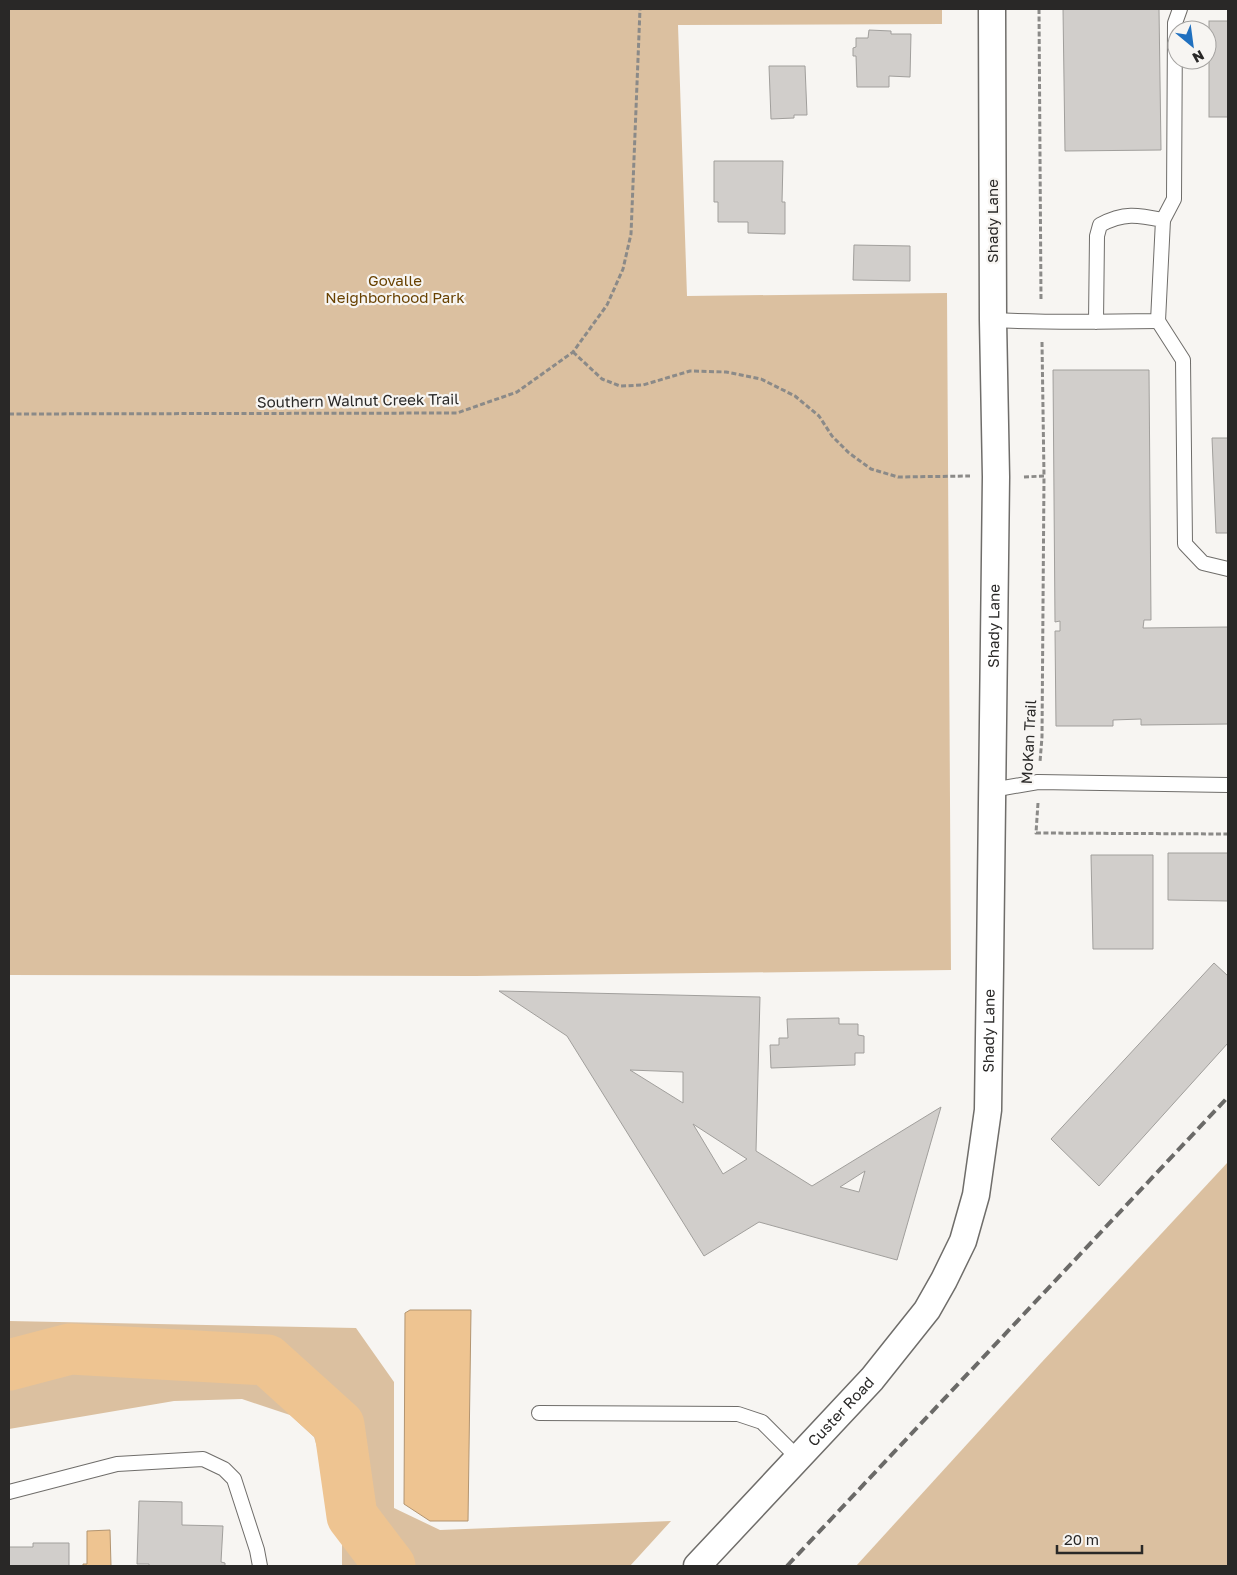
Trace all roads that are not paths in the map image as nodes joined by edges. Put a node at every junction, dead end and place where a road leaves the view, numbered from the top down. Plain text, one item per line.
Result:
1 (992, 9) edge
2 (1180, 9) edge
3 (1164, 220) junction
4 (993, 320) junction
5 (1158, 321) junction
6 (1096, 322) junction
7 (1228, 569) edge
8 (1228, 785) edge
9 (992, 790) junction
10 (963, 1241) joint
11 (538, 1413) dead end
12 (798, 1458) junction
13 (9, 1492) edge
14 (704, 1558) edge
15 (260, 1566) edge

1 - 4 street, Shady Lane
2 - 3 lane
3 - 5 lane
3 - 6 lane
4 - 6 lane
4 - 9 street, Shady Lane
5 - 6 lane
5 - 7 lane
8 - 9 lane
9 - 10 street, Shady Lane
10 - 12 street, Custer Road
11 - 12 lane
12 - 14 street, Custer Road
13 - 15 lane

